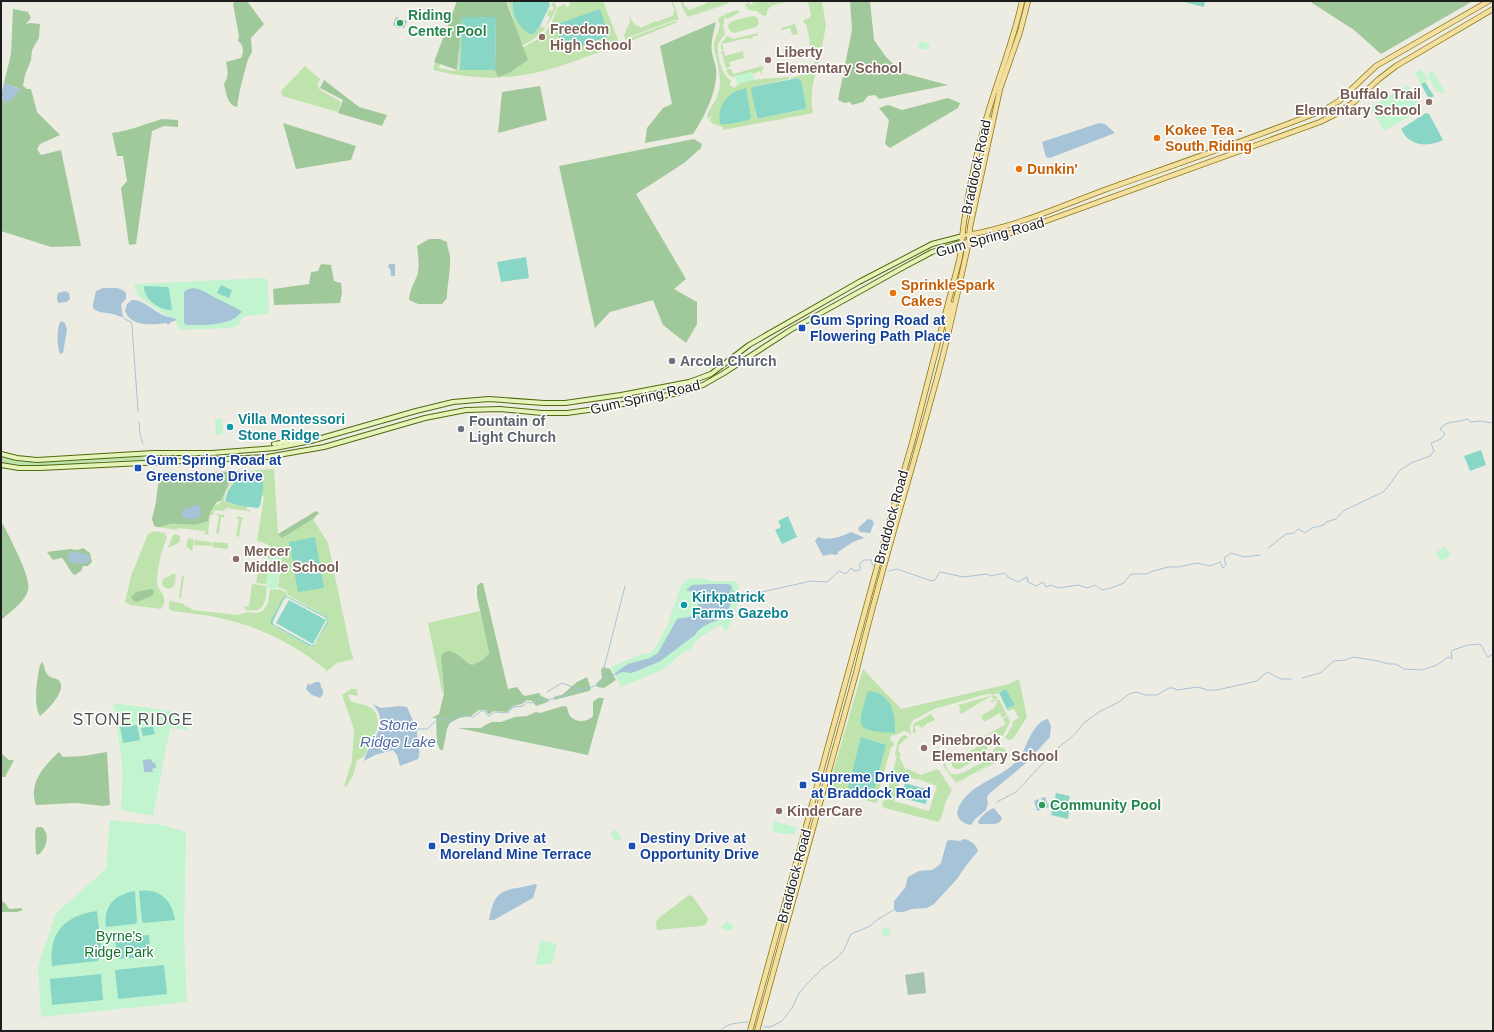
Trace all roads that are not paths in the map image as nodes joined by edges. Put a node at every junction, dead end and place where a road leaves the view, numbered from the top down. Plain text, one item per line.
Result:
1 (1022, 1) edge
2 (1028, 1) edge
3 (1489, 1) edge
4 (1493, 9) edge
5 (991, 101) junction
6 (987, 149) junction
7 (969, 235) junction
8 (963, 236) junction
9 (969, 241) junction
10 (963, 242) junction
11 (949, 301) junction
12 (949, 330) junction
13 (935, 357) junction
14 (934, 388) junction
15 (328, 436) junction
16 (274, 444) dead end
17 (1, 454) edge
18 (1, 464) edge
19 (879, 561) junction
20 (872, 610) junction
21 (750, 1031) edge
22 (757, 1031) edge

1 - 5 main road, Braddock Road
2 - 6 main road, Braddock Road
3 - 7 main road, Gum Spring Road
4 - 9 main road, Gum Spring Road
5 - 6 main road
5 - 8 main road, Braddock Road
6 - 7 main road, Braddock Road
7 - 8 main road, Gum Spring Road
7 - 9 main road, Braddock Road
8 - 10 main road, Braddock Road
8 - 15 main road, Gum Spring Road
9 - 10 main road, Gum Spring Road
9 - 12 main road, Braddock Road
10 - 11 main road, Braddock Road
10 - 18 main road, Gum Spring Road
11 - 12 main road
11 - 13 main road, Braddock Road
12 - 14 main road, Braddock Road
13 - 14 main road
13 - 19 main road, Braddock Road
14 - 20 main road, Braddock Road
15 - 16 main road
15 - 17 main road, Gum Spring Road
19 - 20 main road
19 - 21 main road, Braddock Road
20 - 22 main road, Braddock Road

